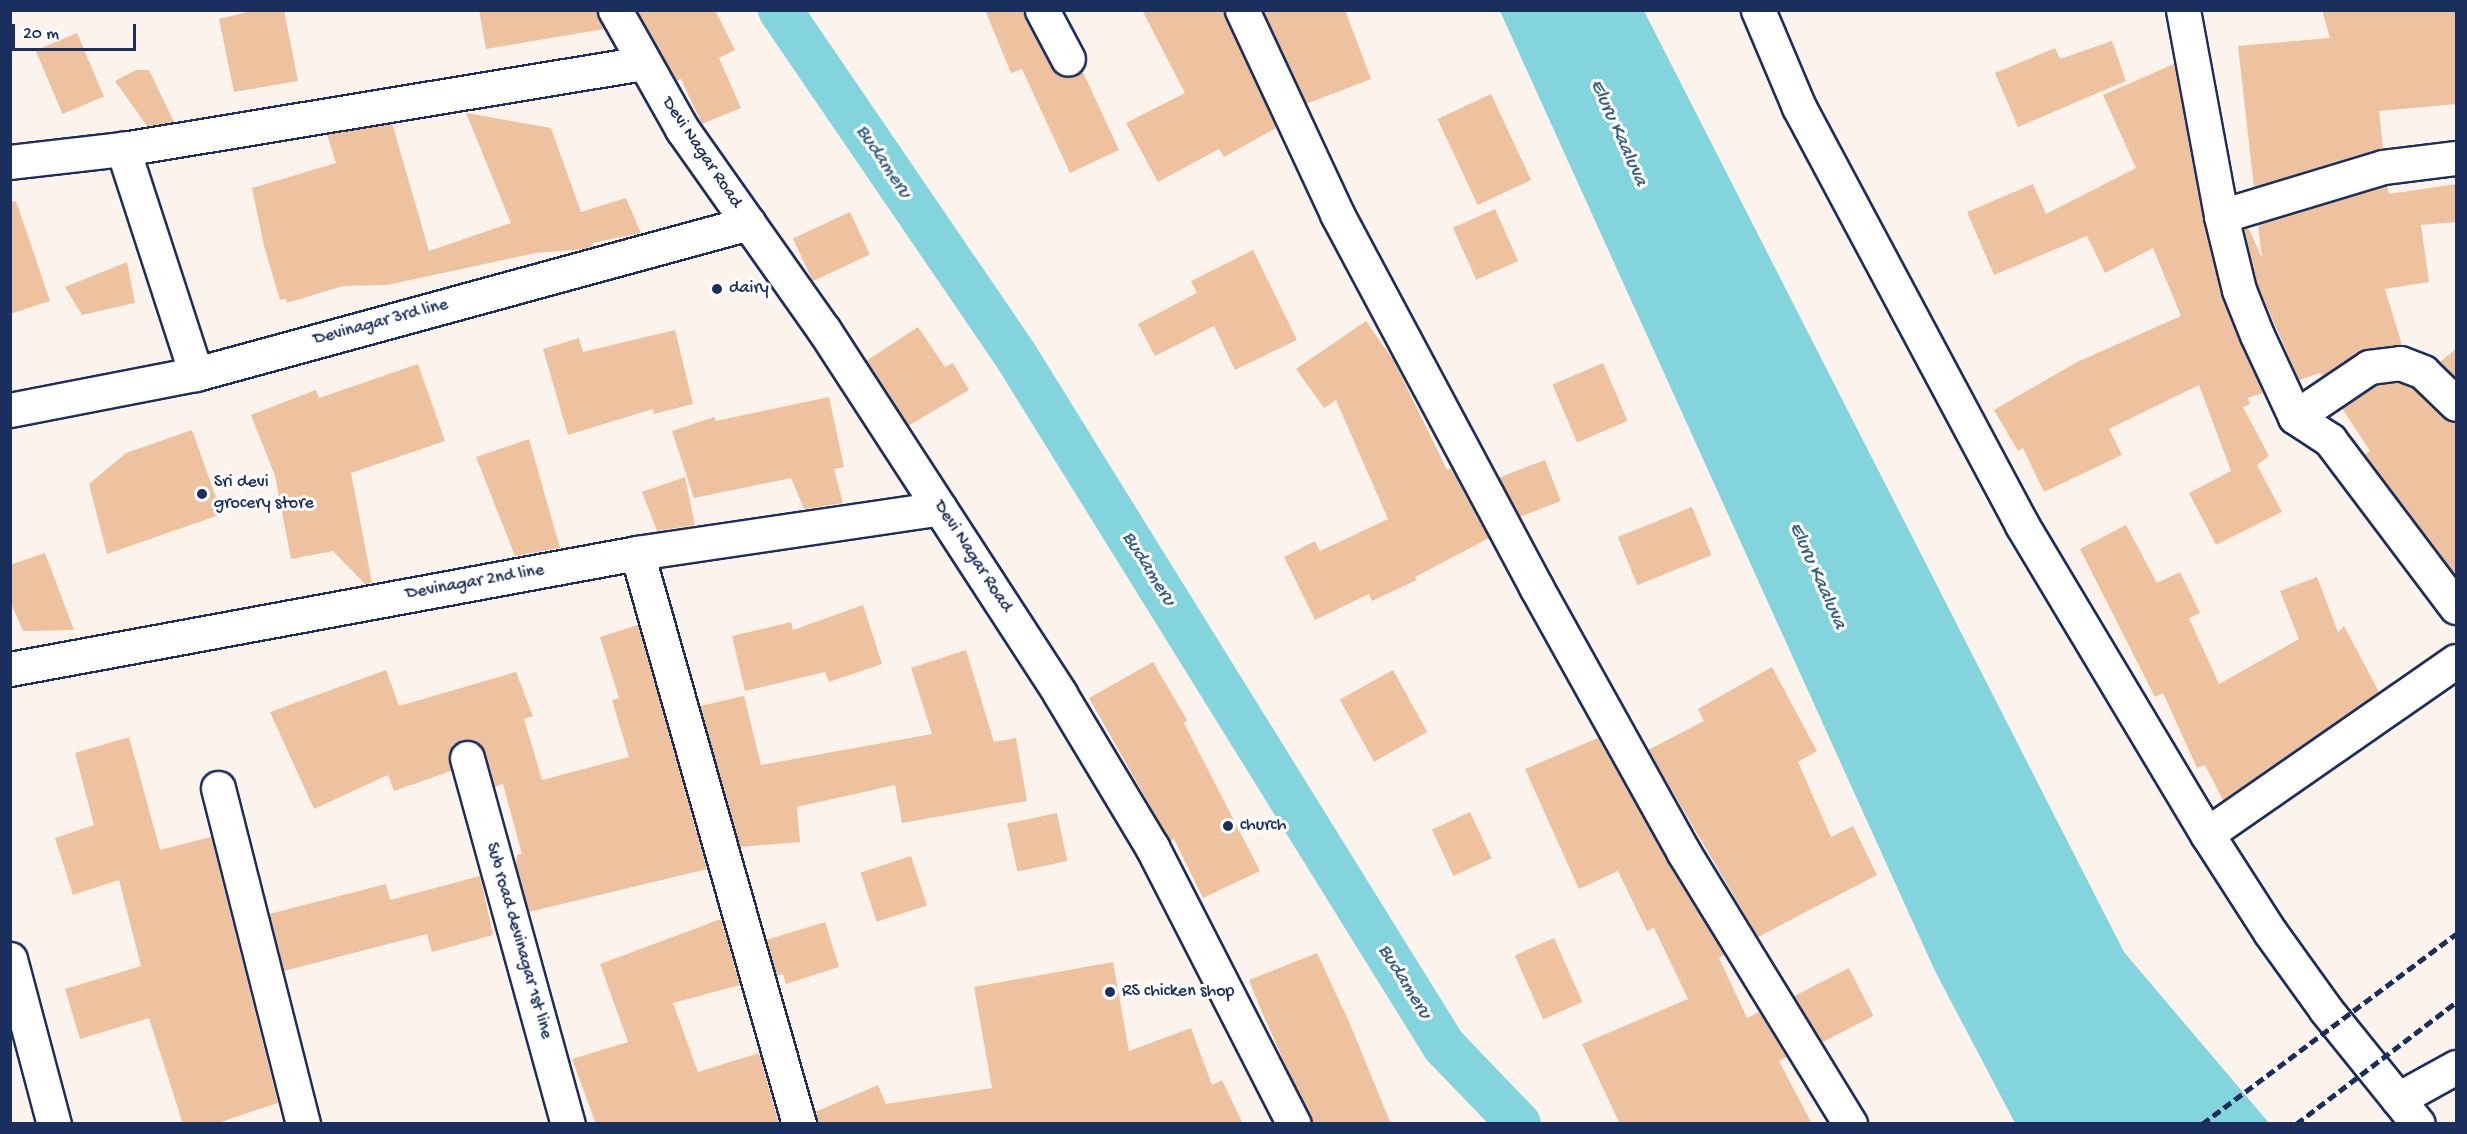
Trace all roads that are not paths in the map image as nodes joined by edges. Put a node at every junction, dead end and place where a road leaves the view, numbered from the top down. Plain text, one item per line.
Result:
1 (615, 10) edge
2 (1042, 10) edge
3 (1242, 10) edge
4 (1758, 10) edge
5 (2183, 10) edge
6 (1068, 59) dead end
7 (643, 63) junction
8 (123, 149) junction
9 (2457, 158) edge
10 (10, 162) edge
11 (2221, 216) junction
12 (749, 223) junction
13 (196, 374) junction
14 (2457, 404) edge
15 (10, 410) edge
16 (2295, 417) junction
17 (940, 508) junction
18 (637, 553) junction
19 (2457, 607) edge
20 (2457, 661) edge
21 (10, 669) edge
22 (467, 758) dead end
23 (218, 788) dead end
24 (2207, 834) junction
25 (10, 959) edge
26 (2457, 1067) edge
27 (2408, 1111) edge
28 (54, 1124) edge
29 (303, 1124) edge
30 (568, 1124) edge
31 (799, 1124) edge
32 (1294, 1124) edge
33 (1850, 1124) edge

1 - 7 street, Devi Nagar Road
2 - 6 street
3 - 33 street
4 - 24 street
5 - 11 street
7 - 8 street
7 - 12 street, Devi Nagar Road
8 - 10 street
8 - 13 street
9 - 11 street
11 - 16 street
12 - 13 street, Devinagar 3rd line
12 - 17 street, Devi Nagar Road
13 - 15 street, Devinagar 3rd line
14 - 16 street
16 - 19 street
17 - 18 street, Devinagar 2nd line
17 - 32 street, Devi Nagar Road
18 - 21 street, Devinagar 2nd line
18 - 31 street
20 - 24 street
22 - 30 street, Sub road devinagar 1st line
23 - 29 street
24 - 27 street
25 - 28 street
26 - 27 street

